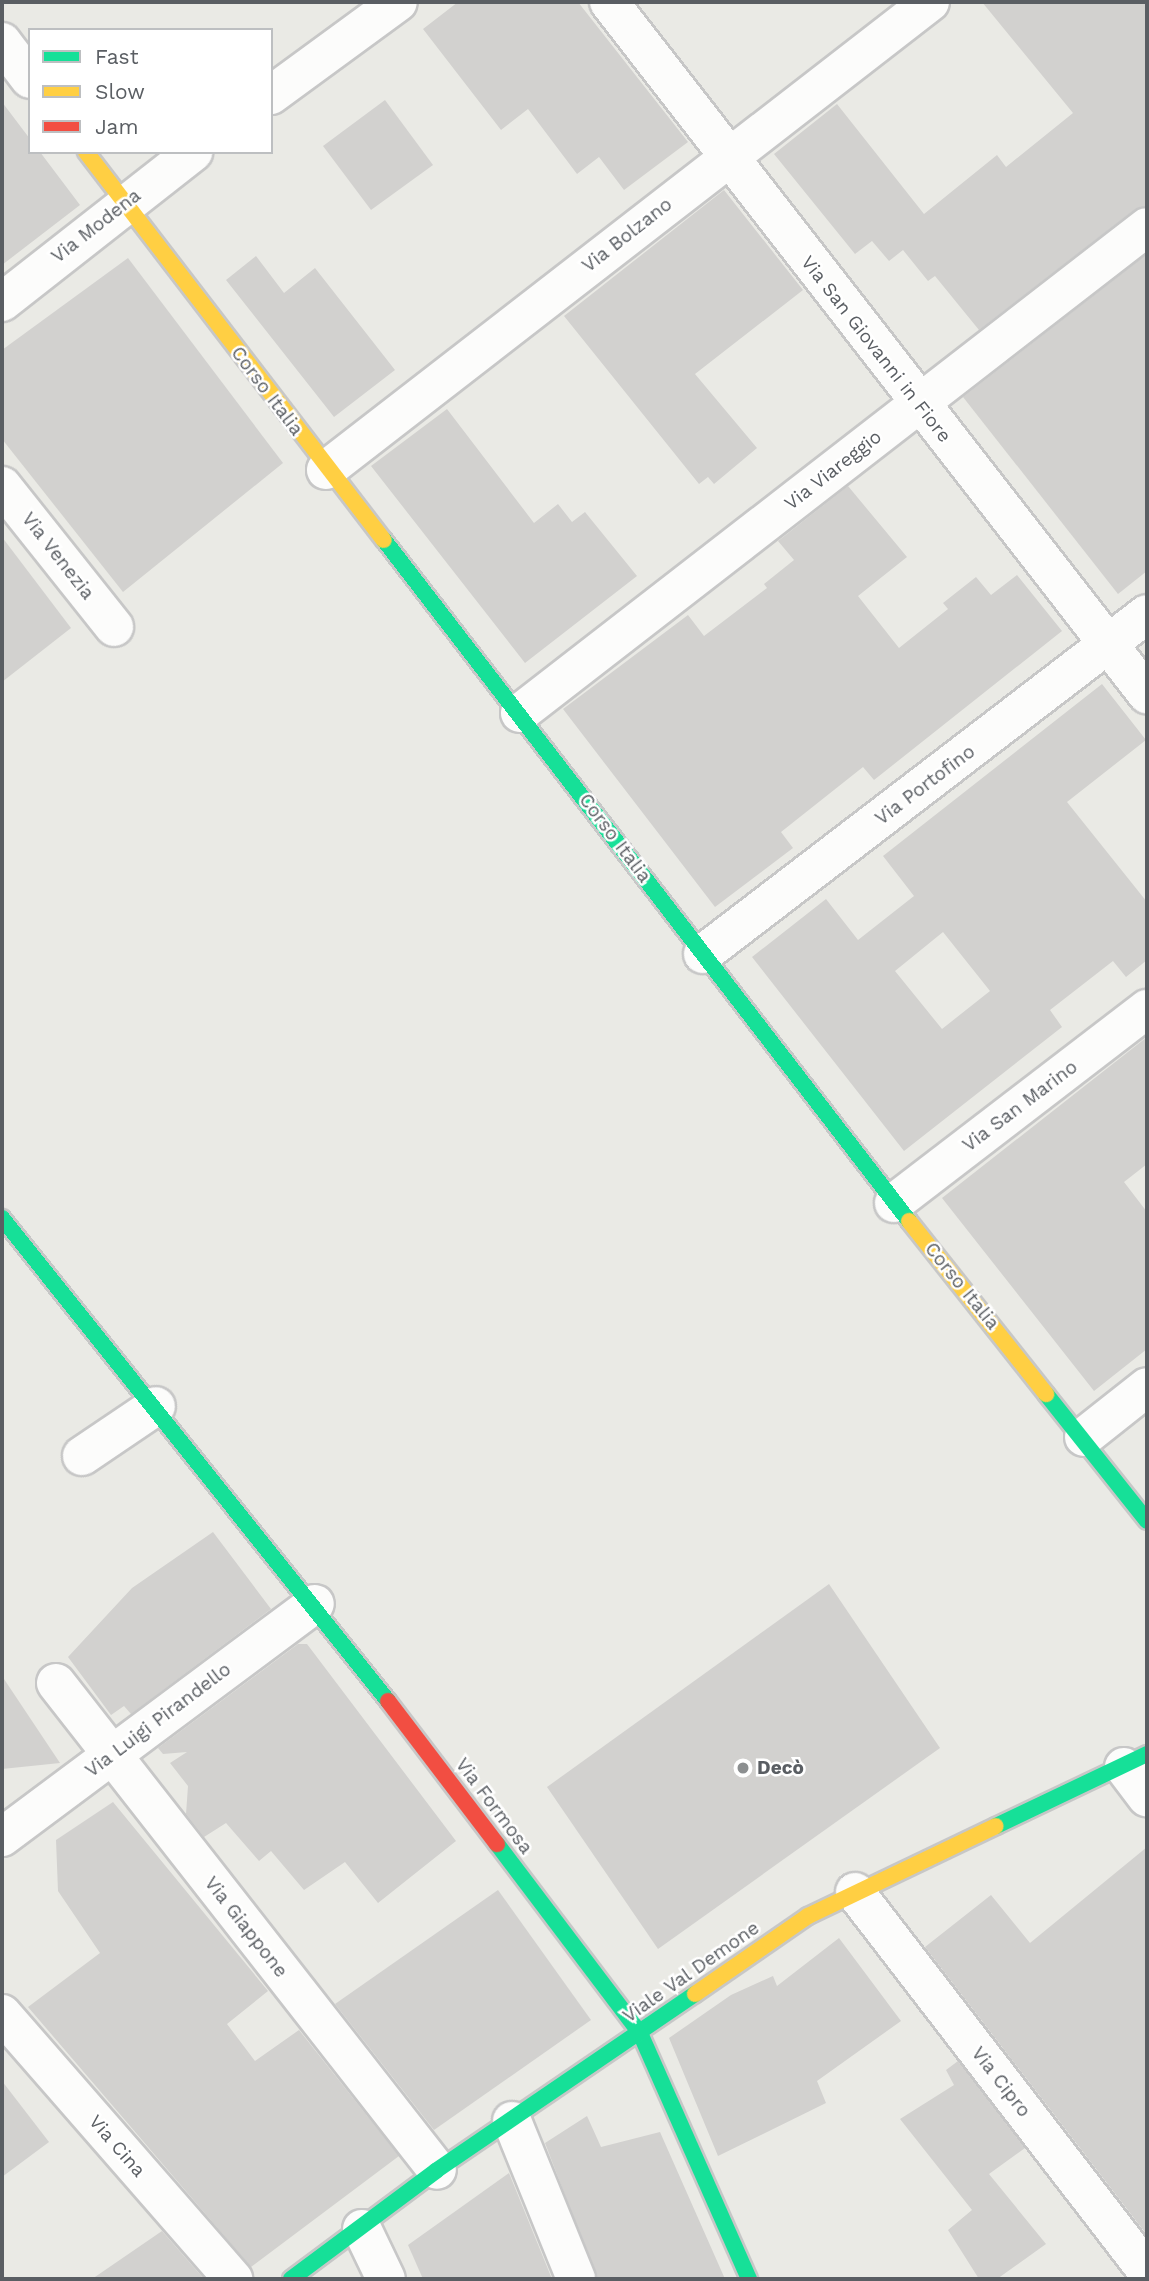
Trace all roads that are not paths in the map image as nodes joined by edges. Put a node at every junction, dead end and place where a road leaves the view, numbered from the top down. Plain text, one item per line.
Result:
1 (398, 2) edge
2 (609, 2) edge
3 (930, 2) edge
4 (2, 42) edge
5 (28, 76) edge
6 (273, 94) edge
7 (88, 154) edge
8 (190, 154) edge
9 (727, 158) junction
10 (124, 202) junction
11 (1147, 227) edge
12 (2, 302) edge
13 (919, 404) junction
14 (327, 470) junction
15 (2, 486) edge
16 (1147, 614) edge
17 (114, 627) dead end
18 (1108, 645) junction
19 (1147, 694) edge
20 (520, 713) junction
21 (703, 954) junction
22 (1147, 1009) edge
23 (894, 1203) junction
24 (2, 1218) edge
25 (1147, 1387) edge
26 (156, 1406) junction
27 (1084, 1437) junction
28 (82, 1456) dead end
29 (1147, 1521) edge
30 (315, 1604) junction
31 (56, 1683) dead end
32 (110, 1755) junction
33 (1135, 1760) edge
34 (1147, 1797) edge
35 (2, 1837) edge
36 (855, 1892) junction
37 (2, 2014) edge
38 (640, 2033) junction
39 (512, 2121) junction
40 (437, 2170) junction
41 (362, 2229) junction
42 (1147, 2271) edge
43 (233, 2279) edge
44 (291, 2279) edge
45 (386, 2279) edge
46 (576, 2279) edge
47 (749, 2279) edge

1 - 6 street
2 - 9 street, Via San Giovanni in Fiore
3 - 9 street, Via Bolzano
4 - 5 street
7 - 10 street, Corso Italia
8 - 10 street, Via Modena
9 - 13 street, Via San Giovanni in Fiore
9 - 14 street, Via Bolzano
10 - 12 street, Via Modena
10 - 14 street, Corso Italia
11 - 13 street, Via Viareggio
13 - 18 street, Via San Giovanni in Fiore
13 - 20 street, Via Viareggio
14 - 20 street, Corso Italia
15 - 17 street, Via Venezia
16 - 18 street, Via Portofino
18 - 19 street, Via San Giovanni in Fiore
18 - 21 street, Via Portofino
20 - 21 street, Corso Italia
21 - 23 street, Corso Italia
22 - 23 street, Via San Marino
23 - 27 street, Corso Italia
24 - 26 street, Via Formosa
25 - 27 street
26 - 28 street
26 - 30 street, Via Formosa
27 - 29 street, Corso Italia
30 - 32 street, Via Luigi Pirandello
30 - 38 street, Via Formosa
31 - 32 street, Via Giappone
32 - 35 street, Via Luigi Pirandello
32 - 40 street, Via Giappone
33 - 34 street
33 - 36 street, Viale Val Demone
36 - 38 street, Viale Val Demone
36 - 42 street, Via Cipro
37 - 43 street, Via Cina
38 - 39 street, Viale Val Demone
38 - 47 street, Via Formosa
39 - 40 street, Viale Val Demone
39 - 46 street
40 - 41 street, Viale Val Demone
41 - 44 street, Viale Val Demone
41 - 45 street

